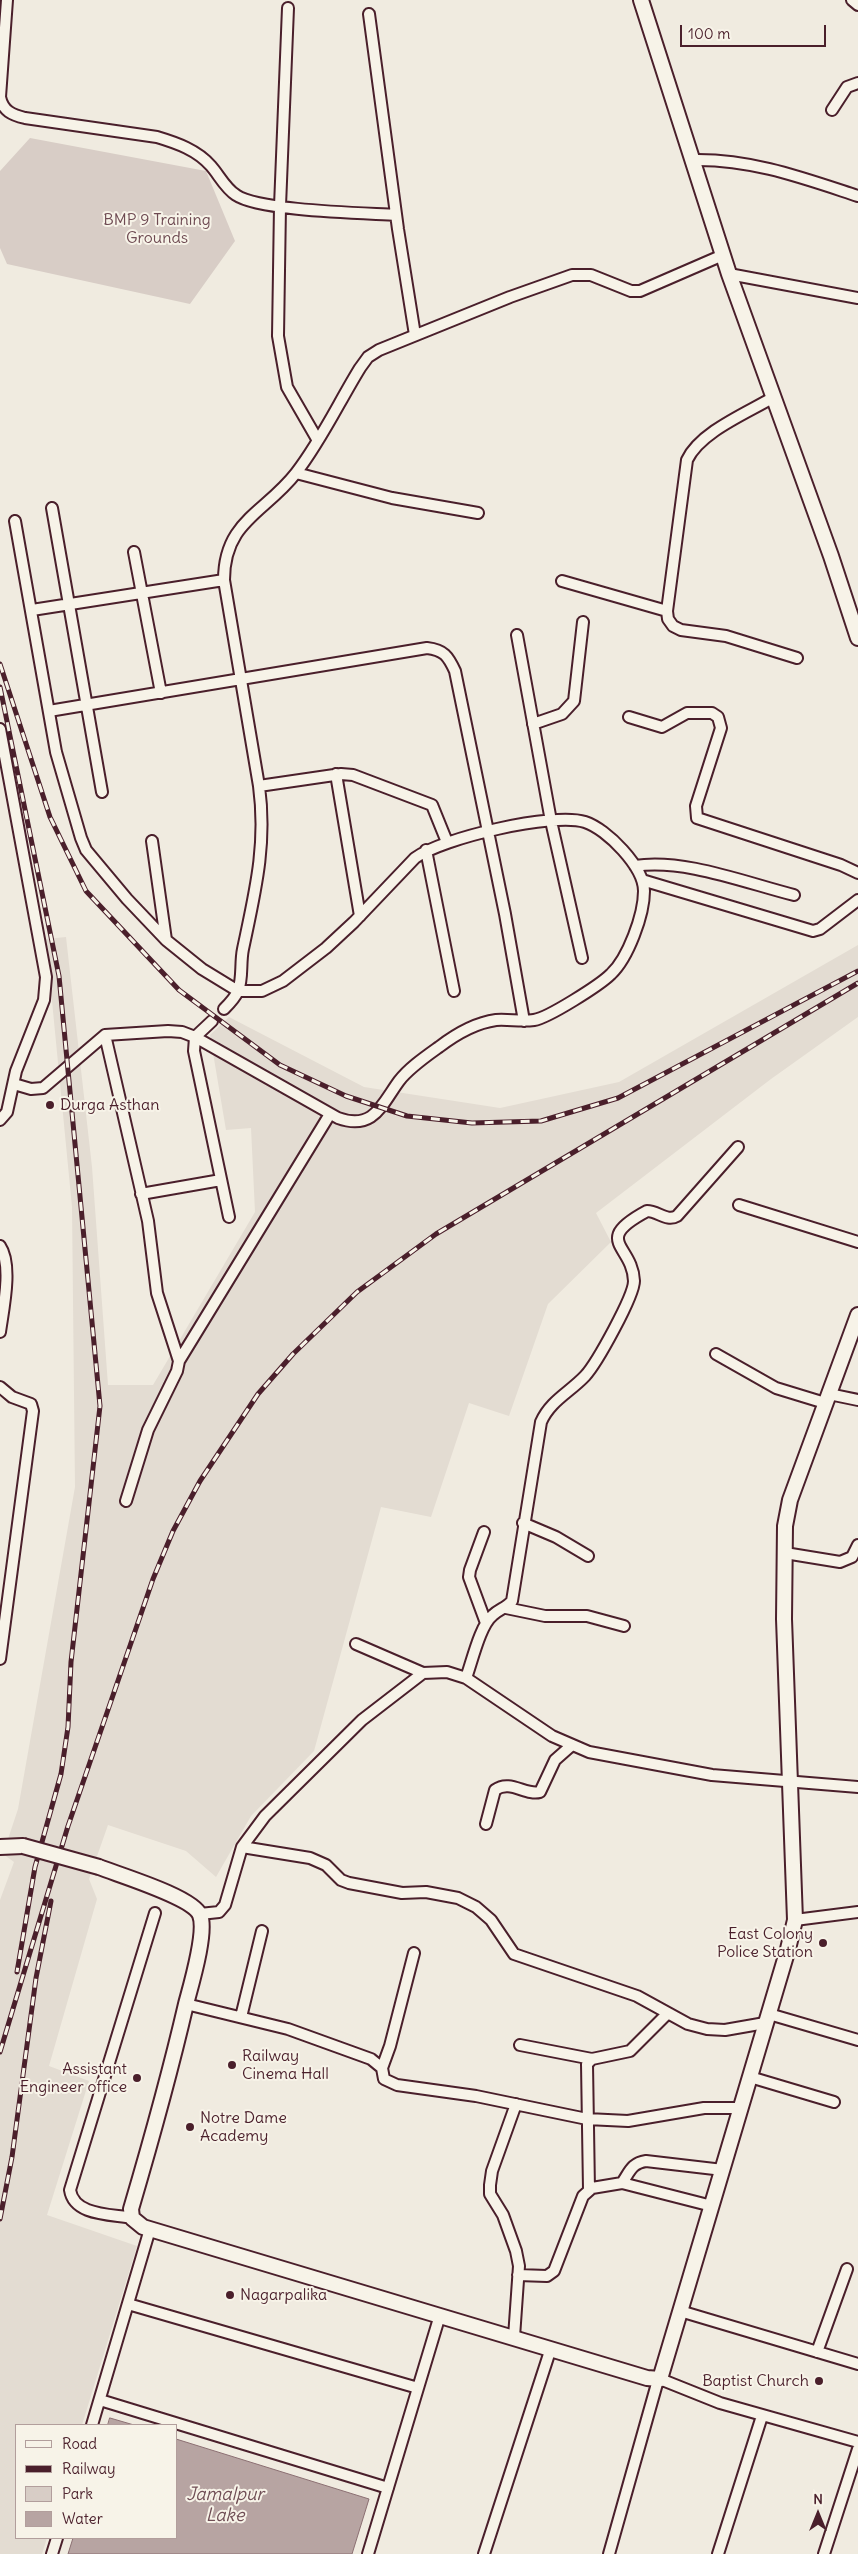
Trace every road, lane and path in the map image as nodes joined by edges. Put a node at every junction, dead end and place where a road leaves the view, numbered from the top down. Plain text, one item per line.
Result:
1 (7, 0) edge
2 (641, 0) edge
3 (852, 0) edge
4 (858, 5) edge
5 (288, 8) dead end
6 (369, 14) dead end
7 (858, 83) edge
8 (832, 110) dead end
9 (694, 160) junction
10 (858, 196) edge
11 (280, 206) junction
12 (396, 215) junction
13 (723, 255) junction
14 (729, 274) junction
15 (858, 298) edge
16 (415, 335) junction
17 (772, 398) junction
18 (317, 439) junction
19 (296, 473) junction
20 (52, 508) dead end
21 (478, 513) dead end
22 (15, 521) dead end
23 (134, 552) dead end
24 (224, 580) junction
25 (562, 581) dead end
26 (143, 592) junction
27 (71, 604) junction
28 (32, 610) junction
29 (667, 611) junction
30 (583, 622) dead end
31 (517, 635) dead end
32 (858, 638) edge
33 (797, 658) dead end
34 (242, 680) junction
35 (161, 693) junction
36 (87, 704) junction
37 (49, 711) junction
38 (629, 717) dead end
39 (534, 724) junction
40 (0, 729) edge
41 (336, 774) junction
42 (259, 786) junction
43 (102, 792) dead end
44 (551, 821) junction
45 (488, 832) junction
46 (152, 842) dead end
47 (447, 842) junction
48 (426, 850) junction
49 (635, 866) junction
50 (858, 873) edge
51 (642, 880) junction
52 (794, 895) dead end
53 (858, 900) edge
54 (360, 916) junction
55 (166, 940) junction
56 (582, 958) dead end
57 (238, 991) junction
58 (454, 991) dead end
59 (224, 1010) dead end
60 (212, 1021) dead end
61 (524, 1021) junction
62 (105, 1035) junction
63 (195, 1037) junction
64 (14, 1084) junction
65 (330, 1114) junction
66 (0, 1120) edge
67 (738, 1147) dead end
68 (221, 1180) junction
69 (141, 1194) junction
70 (739, 1205) dead end
71 (229, 1217) dead end
72 (858, 1242) edge
73 (0, 1246) edge
74 (858, 1315) edge
75 (0, 1332) edge
76 (716, 1354) dead end
77 (179, 1360) junction
78 (0, 1387) edge
79 (826, 1398) junction
80 (858, 1400) edge
81 (126, 1501) dead end
82 (524, 1523) junction
83 (484, 1532) dead end
84 (858, 1545) edge
85 (784, 1553) junction
86 (588, 1556) dead end
87 (506, 1608) junction
88 (486, 1624) junction
89 (624, 1626) dead end
90 (356, 1644) dead end
91 (0, 1659) edge
92 (423, 1673) junction
93 (466, 1678) junction
94 (572, 1745) junction
95 (790, 1782) junction
96 (858, 1787) edge
97 (486, 1824) dead end
98 (0, 1847) edge
99 (242, 1847) junction
100 (858, 1912) edge
101 (155, 1913) dead end
102 (200, 1914) junction
103 (794, 1920) junction
104 (262, 1931) dead end
105 (414, 1953) dead end
106 (186, 2004) junction
107 (668, 2013) junction
108 (241, 2018) junction
109 (767, 2018) junction
110 (858, 2040) edge
111 (520, 2045) dead end
112 (592, 2059) junction
113 (382, 2068) junction
114 (750, 2077) junction
115 (834, 2102) dead end
116 (516, 2104) junction
117 (742, 2108) junction
118 (587, 2119) junction
119 (723, 2170) junction
120 (622, 2183) junction
121 (588, 2190) junction
122 (712, 2206) junction
123 (132, 2218) junction
124 (150, 2229) junction
125 (847, 2269) dead end
126 (518, 2275) junction
127 (128, 2304) junction
128 (680, 2311) junction
129 (440, 2315) junction
130 (514, 2337) junction
131 (551, 2348) junction
132 (818, 2352) junction
133 (858, 2364) edge
134 (659, 2379) junction
135 (418, 2388) junction
136 (100, 2400) junction
137 (762, 2416) junction
138 (92, 2424) edge
139 (858, 2442) edge
140 (858, 2449) edge
141 (388, 2488) junction
142 (57, 2539) edge
143 (52, 2554) edge
144 (368, 2554) edge
145 (484, 2554) edge
146 (609, 2554) edge
147 (718, 2554) edge
148 (824, 2554) edge

1 - 11 street
2 - 9 street
3 - 4 street
5 - 11 street
6 - 12 street
7 - 8 street
9 - 10 street
9 - 13 street
11 - 12 street
11 - 18 street
12 - 16 street
13 - 14 street
13 - 16 street
14 - 15 street
14 - 17 street
16 - 18 street
17 - 29 street
17 - 32 street
18 - 19 street
19 - 21 street
19 - 24 street
20 - 27 street
22 - 28 street
23 - 26 street
24 - 26 street
24 - 34 street
25 - 29 street
26 - 27 street
26 - 35 street
27 - 28 street
27 - 36 street
28 - 37 street
29 - 33 street
30 - 39 street
31 - 39 street
34 - 35 street
34 - 42 street
34 - 45 street
35 - 36 street
36 - 37 street
36 - 43 street
37 - 55 street
38 - 50 street
39 - 44 street
40 - 64 street
41 - 42 street
41 - 47 street
41 - 54 street
42 - 57 street
44 - 45 street
44 - 49 street
44 - 56 street
45 - 47 street
45 - 61 street
46 - 55 street
47 - 48 street
48 - 54 street
48 - 58 street
49 - 51 street
49 - 52 street
51 - 53 street
51 - 61 street
54 - 57 street
55 - 57 street
57 - 59 street
60 - 63 street
61 - 65 street
62 - 63 street
62 - 64 street
62 - 69 street
63 - 65 street
63 - 68 street
64 - 66 street
65 - 77 street
67 - 82 street
68 - 69 street
68 - 71 street
69 - 77 street
70 - 72 street
73 - 75 street
74 - 79 street
76 - 79 street
77 - 81 street
78 - 91 street
79 - 80 street
79 - 85 street
82 - 86 street
82 - 87 street
83 - 88 street
84 - 85 street
85 - 95 street
87 - 88 street
87 - 89 street
88 - 93 street
90 - 92 street
92 - 93 street
92 - 99 street
93 - 94 street
94 - 95 street
94 - 97 street
95 - 96 street
95 - 103 street
98 - 102 street, bridge
99 - 102 street
99 - 107 street
100 - 103 street
101 - 123 street
102 - 106 street
103 - 109 street
104 - 108 street
105 - 113 street
106 - 108 street
106 - 123 street
107 - 109 street
107 - 112 street
108 - 113 street
109 - 110 street
109 - 114 street
111 - 112 street
112 - 118 street
113 - 116 street
114 - 115 street
114 - 117 street
116 - 118 street
116 - 126 street
117 - 118 street
117 - 119 street
118 - 121 street
119 - 120 street
119 - 122 street
120 - 121 street
120 - 122 street
121 - 126 street
122 - 128 street
123 - 124 street
124 - 127 street
124 - 129 street
125 - 132 street
126 - 130 street
127 - 135 street
127 - 136 street
128 - 132 street
128 - 134 street
129 - 130 street
129 - 135 street
130 - 131 street
131 - 134 street
131 - 145 street
132 - 133 street
134 - 137 street
134 - 146 street
135 - 141 street
136 - 138 street
136 - 141 street
137 - 139 street
137 - 147 street
140 - 148 street
141 - 144 street
142 - 143 street

